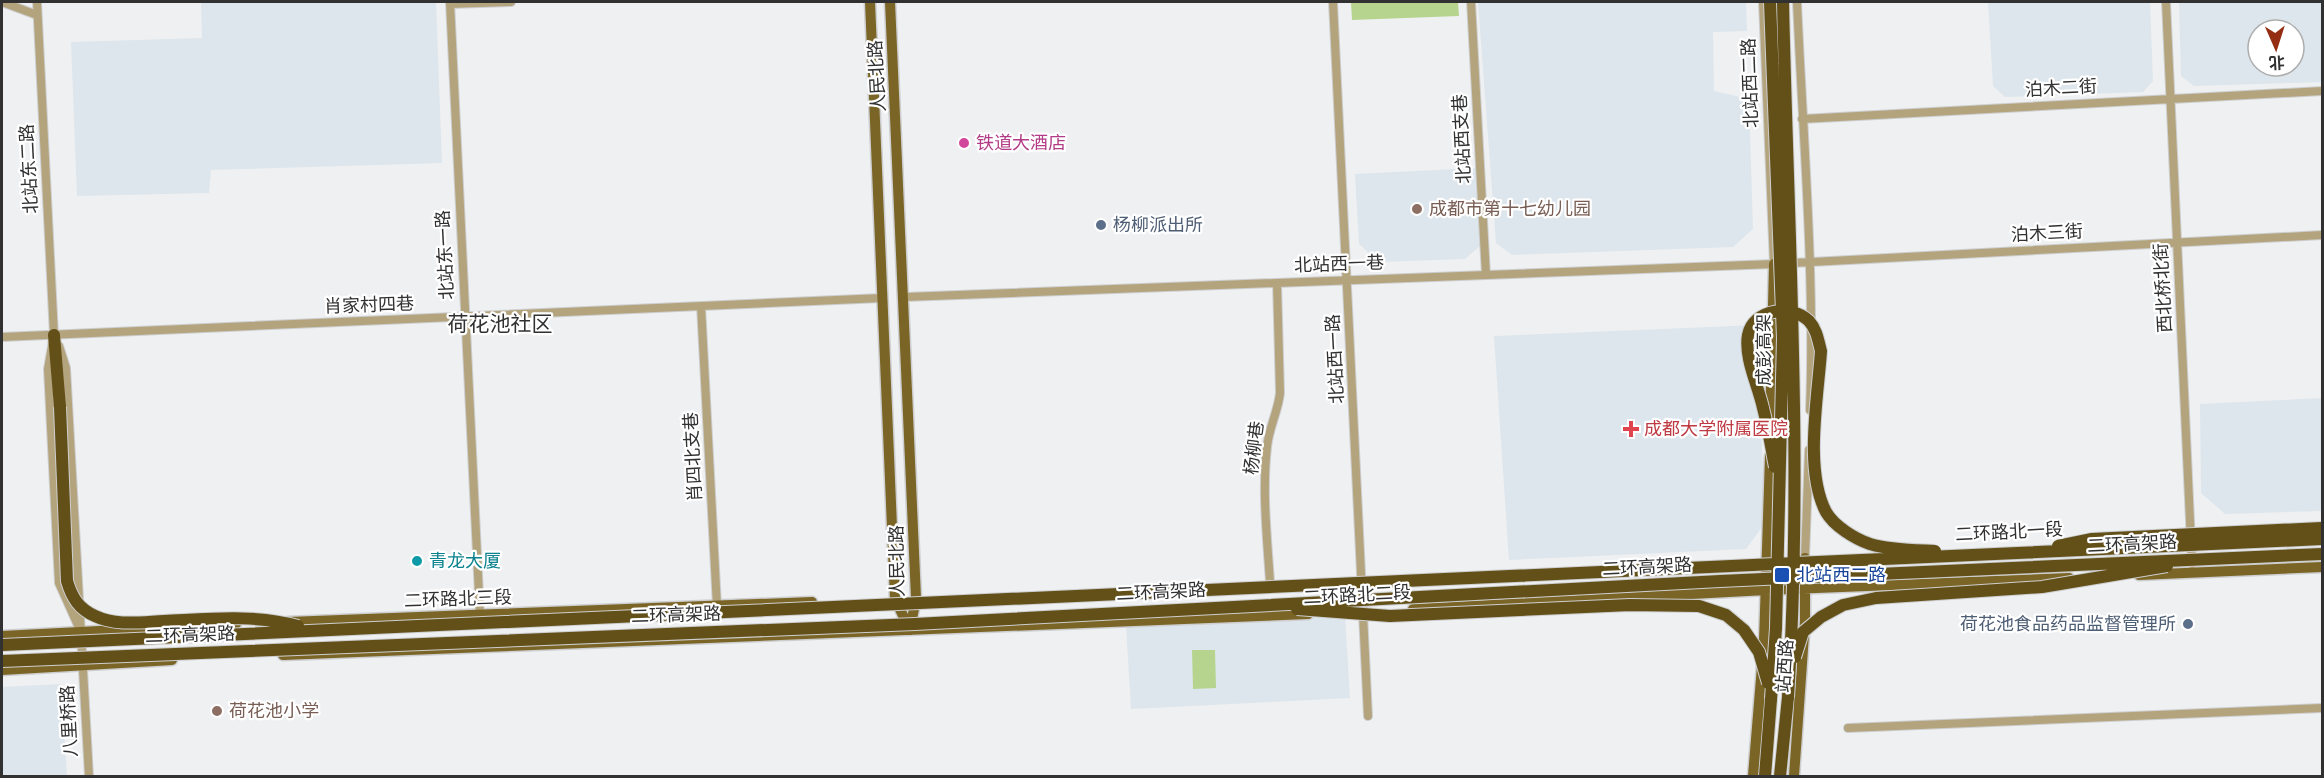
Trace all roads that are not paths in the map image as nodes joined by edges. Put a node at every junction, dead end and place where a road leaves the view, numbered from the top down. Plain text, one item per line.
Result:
1 (2, 2) edge
2 (36, 2) edge
3 (511, 2) edge
4 (870, 2) edge
5 (890, 2) edge
6 (1333, 2) edge
7 (1471, 2) edge
8 (1763, 2) edge
9 (1770, 2) edge
10 (1783, 2) edge
11 (1797, 2) edge
12 (2166, 2) edge
13 (450, 3) edge
14 (37, 15) junction
15 (2322, 91) edge
16 (2170, 99) junction
17 (1802, 119) junction
18 (2322, 235) edge
19 (2177, 243) junction
20 (1809, 263) junction
21 (1774, 264) junction
22 (1486, 275) junction
23 (1348, 280) junction
24 (1277, 283) junction
25 (905, 297) junction
26 (882, 298) junction
27 (701, 306) junction
28 (465, 318) junction
29 (54, 335) junction
30 (2, 337) edge
31 (1780, 489) junction
32 (2322, 528) edge
33 (2322, 533) edge
34 (2322, 538) edge
35 (2191, 540) junction
36 (2322, 554) edge
37 (1990, 555) junction
38 (2008, 555) junction
39 (1805, 558) junction
40 (2206, 559) junction
41 (1768, 560) junction
42 (2322, 560) edge
43 (2322, 567) edge
44 (2193, 573) junction
45 (1361, 578) junction
46 (1270, 582) junction
47 (1806, 588) junction
48 (1766, 590) junction
49 (916, 598) junction
50 (895, 599) junction
51 (1246, 605) junction
52 (717, 606) junction
53 (1363, 612) junction
54 (480, 615) junction
55 (311, 630) junction
56 (910, 630) junction
57 (81, 632) junction
58 (2, 636) edge
59 (2, 645) edge
60 (2, 661) edge
61 (82, 664) junction
62 (2, 670) edge
63 (1788, 697) junction
64 (1771, 699) junction
65 (2322, 708) edge
66 (1368, 716) dead end
67 (1848, 728) dead end
68 (89, 777) edge
69 (1753, 777) edge
70 (1764, 777) edge
71 (1779, 777) edge
72 (1794, 777) edge

1 - 14 street
2 - 14 street, 北站东二路
3 - 13 street
4 - 26 main road, 人民北路
5 - 25 main road, 人民北路
6 - 23 street, 北站西一路
7 - 22 street, 北站西支巷
8 - 21 street, 北站西二路
9 - 31 highway, 成彭高架, bridge
10 - 63 highway, 成彭高架, bridge
11 - 17 street
12 - 16 street, 西北桥北街
13 - 28 street, 北站东一路
14 - 29 street, 北站东二路
15 - 16 street, 泊木二街
16 - 17 street, 泊木二街
16 - 19 street, 西北桥北街
17 - 20 street
18 - 19 street, 泊木三街
19 - 20 street, 泊木三街
19 - 35 street, 西北桥北街
20 - 21 street, 泊木三街
20 - 39 street
21 - 22 street, 北站西一巷
21 - 41 main road, 北站西二路
22 - 23 street, 北站西一巷
23 - 24 street, 北站西一巷
23 - 45 street, 北站西一路
24 - 25 street, 北站西一巷
24 - 46 street, 杨柳巷
25 - 49 main road, 人民北路
26 - 27 street, 肖家村四巷
26 - 50 main road, 人民北路
27 - 28 street, 肖家村四巷
27 - 52 street, 肖四北支巷
28 - 29 street, 肖家村四巷
28 - 54 street, 北站东一路
29 - 30 street, 肖家村四巷
29 - 55 highway, bridge
29 - 57 street, 八里桥路
29 - 57 street
31 - 37 highway, bridge
31 - 64 highway, 成彭高架, bridge
32 - 38 highway, bridge
33 - 35 main road, 二环路北一段
34 - 38 highway, 二环高架路, bridge
35 - 39 main road, 二环路北一段
35 - 44 street, 西北桥北街
36 - 40 highway, 二环高架路, bridge
37 - 38 highway, 二环高架路, bridge
37 - 55 highway, 二环高架路, bridge
39 - 41 main road, 二环路北二段
39 - 47 main road, 站西路
40 - 42 highway, bridge
40 - 51 highway, 二环高架路, bridge
40 - 63 highway, bridge
41 - 45 main road, 二环路北二段
41 - 48 main road, 站西路
43 - 44 main road
44 - 47 main road
45 - 46 main road, 二环路北二段
45 - 53 street, 北站西一路
46 - 49 main road, 二环路北二段
47 - 48 main road, 二环路北二段
47 - 72 main road, 站西路
48 - 53 main road, 二环路北二段
48 - 69 main road, 站西路
49 - 50 main road, 二环路北三段
49 - 56 main road, 人民北路
50 - 52 main road, 二环路北三段
50 - 56 main road, 人民北路
51 - 60 highway, 二环高架路, bridge
51 - 64 highway, bridge
52 - 54 main road, 二环路北三段
53 - 56 main road, 二环路北二段
53 - 66 street, 北站西一路
54 - 57 main road, 二环路北三段
55 - 59 highway, 二环高架路, bridge
56 - 61 main road
57 - 58 main road, 二环路北三段
57 - 61 street, 八里桥路
61 - 62 main road
61 - 68 street, 八里桥路
63 - 71 highway
64 - 70 highway, 成彭高架
65 - 67 street

